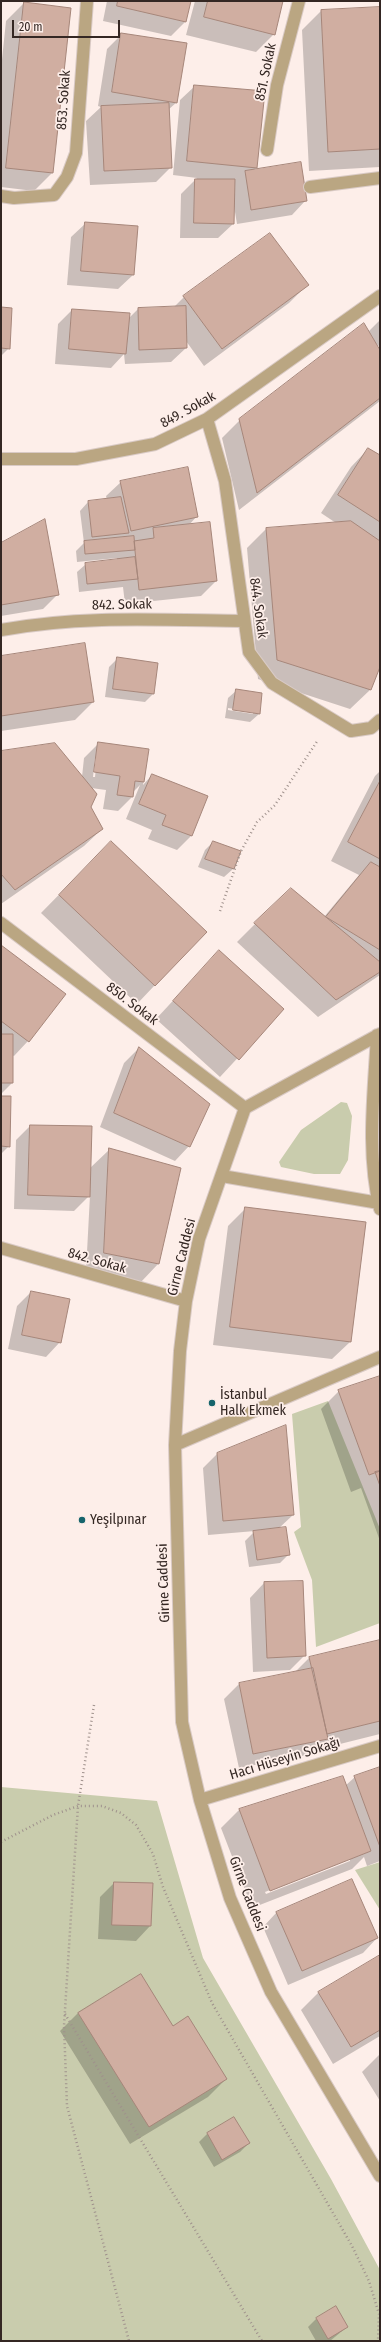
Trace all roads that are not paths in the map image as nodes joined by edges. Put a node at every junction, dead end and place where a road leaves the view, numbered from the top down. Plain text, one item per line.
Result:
1 (87, 1) edge
2 (299, 1) edge
3 (267, 150) dead end
4 (380, 178) edge
5 (310, 188) dead end
6 (1, 196) edge
7 (380, 296) edge
8 (207, 419) junction
9 (1, 459) edge
10 (244, 621) junction
11 (1, 630) edge
12 (376, 724) edge
13 (1, 923) edge
14 (379, 1035) edge
15 (245, 1108) junction
16 (222, 1176) junction
17 (379, 1206) edge
18 (1, 1248) edge
19 (186, 1301) junction
20 (380, 1357) edge
21 (175, 1445) junction
22 (380, 1746) edge
23 (200, 1800) junction
24 (380, 2176) edge

1 - 6 street, 853. Sokak
2 - 3 street, 851. Sokak
4 - 5 street
7 - 8 street, 849. Sokak
8 - 9 street, 849. Sokak
8 - 10 street, 844. Sokak
10 - 11 street, 842. Sokak
10 - 12 street, 844. Sokak
13 - 15 street, 850. Sokak
14 - 15 street
14 - 17 street
15 - 16 street, Girne Caddesi
16 - 17 street
16 - 19 street, Girne Caddesi
18 - 19 street, 842. Sokak
19 - 21 street, Girne Caddesi
20 - 21 street
21 - 23 street, Girne Caddesi
22 - 23 street, Hacı Hüseyin Sokağı
23 - 24 street, Girne Caddesi

